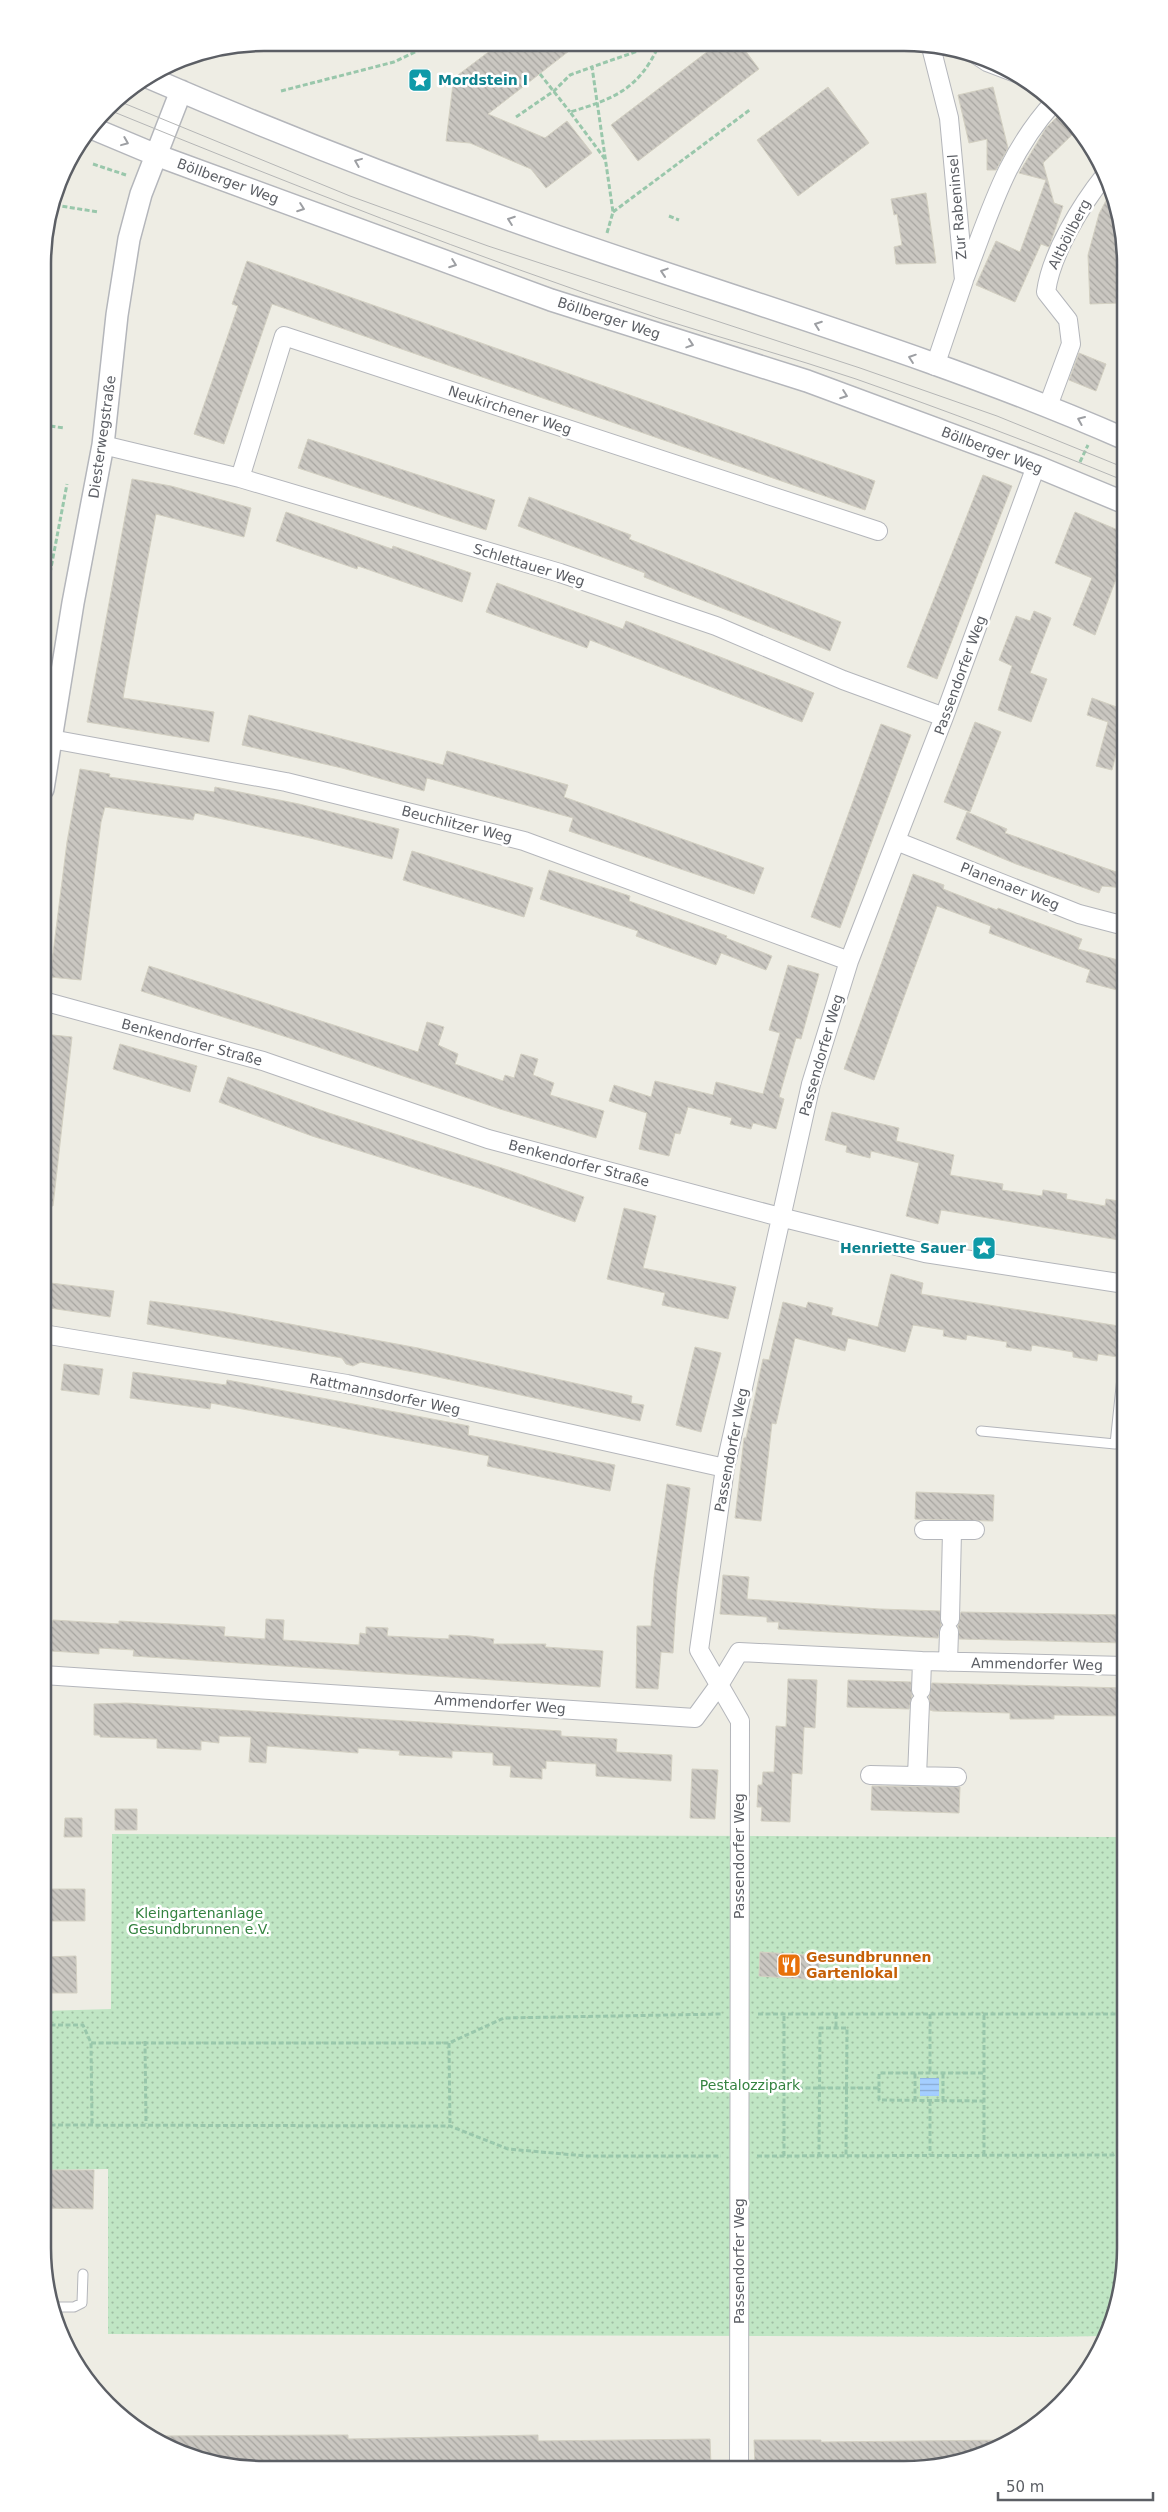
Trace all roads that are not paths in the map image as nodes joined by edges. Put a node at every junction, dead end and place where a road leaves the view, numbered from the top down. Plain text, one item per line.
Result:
1 (933, 53) edge
2 (157, 81) edge
3 (180, 91) junction
4 (1048, 108) edge
5 (98, 131) edge
6 (156, 155) junction
7 (1100, 182) edge
8 (964, 280) junction
9 (935, 366) junction
10 (1048, 406) junction
11 (1117, 435) edge
12 (103, 445) junction
13 (1036, 466) junction
14 (240, 478) junction
15 (1117, 499) edge
16 (878, 532) dead end
17 (944, 717) junction
18 (51, 739) joint
19 (896, 841) junction
20 (1117, 924) edge
21 (849, 961) junction
22 (51, 1004) edge
23 (780, 1217) junction
24 (1117, 1283) edge
25 (51, 1335) edge
26 (1117, 1418) edge
27 (981, 1431) dead end
28 (725, 1468) junction
29 (924, 1530) dead end
30 (975, 1530) dead end
31 (952, 1531) junction
32 (922, 1661) junction
33 (948, 1662) junction
34 (1117, 1666) edge
35 (51, 1676) edge
36 (719, 1685) junction
37 (870, 1775) dead end
38 (916, 1776) junction
39 (957, 1777) dead end
40 (83, 2274) dead end
41 (60, 2307) edge
42 (739, 2461) edge

1 - 8 street, Zur Rabeninsel
2 - 3 street
3 - 6 street, Diesterwegstraße
9 -> 3 street
4 - 8 street
5 -> 6 street, Böllberger Weg
6 - 12 street, Diesterwegstraße
6 -> 13 street, Böllberger Weg
7 - 10 street, Altböllberg
8 - 9 street, Zur Rabeninsel
9 - 10 street
11 -> 10 street
12 - 14 street, Schlettauer Weg
12 - 18 street, Diesterwegstraße
13 - 15 street, Böllberger Weg
13 - 17 street, Passendorfer Weg
14 - 16 street, Neukirchener Weg
14 - 17 street, Schlettauer Weg
17 - 19 street, Passendorfer Weg
18 - 21 street, Beuchlitzer Weg
19 - 20 street, Planenaer Weg
19 - 21 street, Passendorfer Weg
21 - 23 street, Passendorfer Weg
22 - 23 street, Benkendorfer Straße
23 - 24 street, Benkendorfer Straße
23 - 28 street, Passendorfer Weg
25 - 28 street, Rattmannsdorfer Weg
26 - 27 lane
28 - 36 street, Passendorfer Weg
29 - 31 street
30 - 31 street
31 - 33 street
32 - 33 street, Ammendorfer Weg
32 - 36 street, Ammendorfer Weg
32 - 38 street
33 - 34 street, Ammendorfer Weg
35 - 36 street, Ammendorfer Weg
36 - 42 street, Passendorfer Weg
37 - 38 street
38 - 39 street
40 - 41 lane

